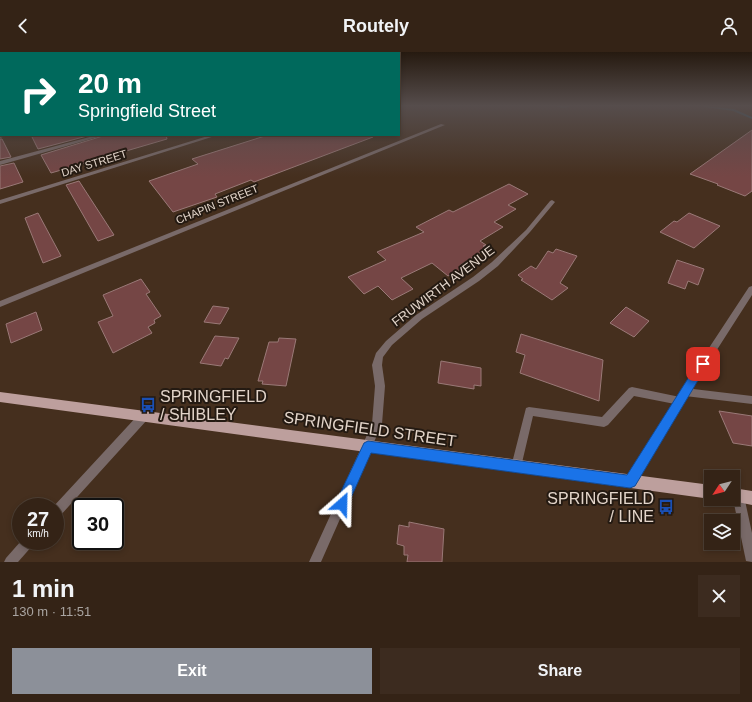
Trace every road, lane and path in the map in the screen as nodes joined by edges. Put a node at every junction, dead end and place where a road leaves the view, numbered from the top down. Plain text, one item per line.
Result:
1 (431, 130) edge
2 (99, 136) edge
3 (213, 136) edge
4 (0, 163) edge
5 (0, 202) edge
6 (552, 202) dead end
7 (752, 289) edge
8 (0, 304) edge
9 (682, 396) junction
10 (0, 397) edge
11 (752, 400) edge
12 (143, 417) junction
13 (368, 447) junction
14 (516, 467) junction
15 (630, 482) junction
16 (704, 491) edge
17 (741, 496) edge
18 (64, 503) edge
19 (21, 550) edge
20 (752, 561) edge
21 (10, 562) edge
22 (315, 562) edge

1 - 8 street, CHAPIN STREET
2 - 4 street
3 - 5 street, DAY STREET
6 - 13 street, FRUWIRTH AVENUE
7 - 9 street
9 - 11 street
9 - 14 street
9 - 15 street
10 - 12 main road, SPRINGFIELD STREET
12 - 13 main road, SPRINGFIELD STREET
12 - 18 street
13 - 14 main road, SPRINGFIELD STREET
13 - 22 street, FRUWIRTH AVENUE
14 - 15 main road, SPRINGFIELD STREET
15 - 16 main road, SPRINGFIELD STREET
17 - 20 street
19 - 21 street

